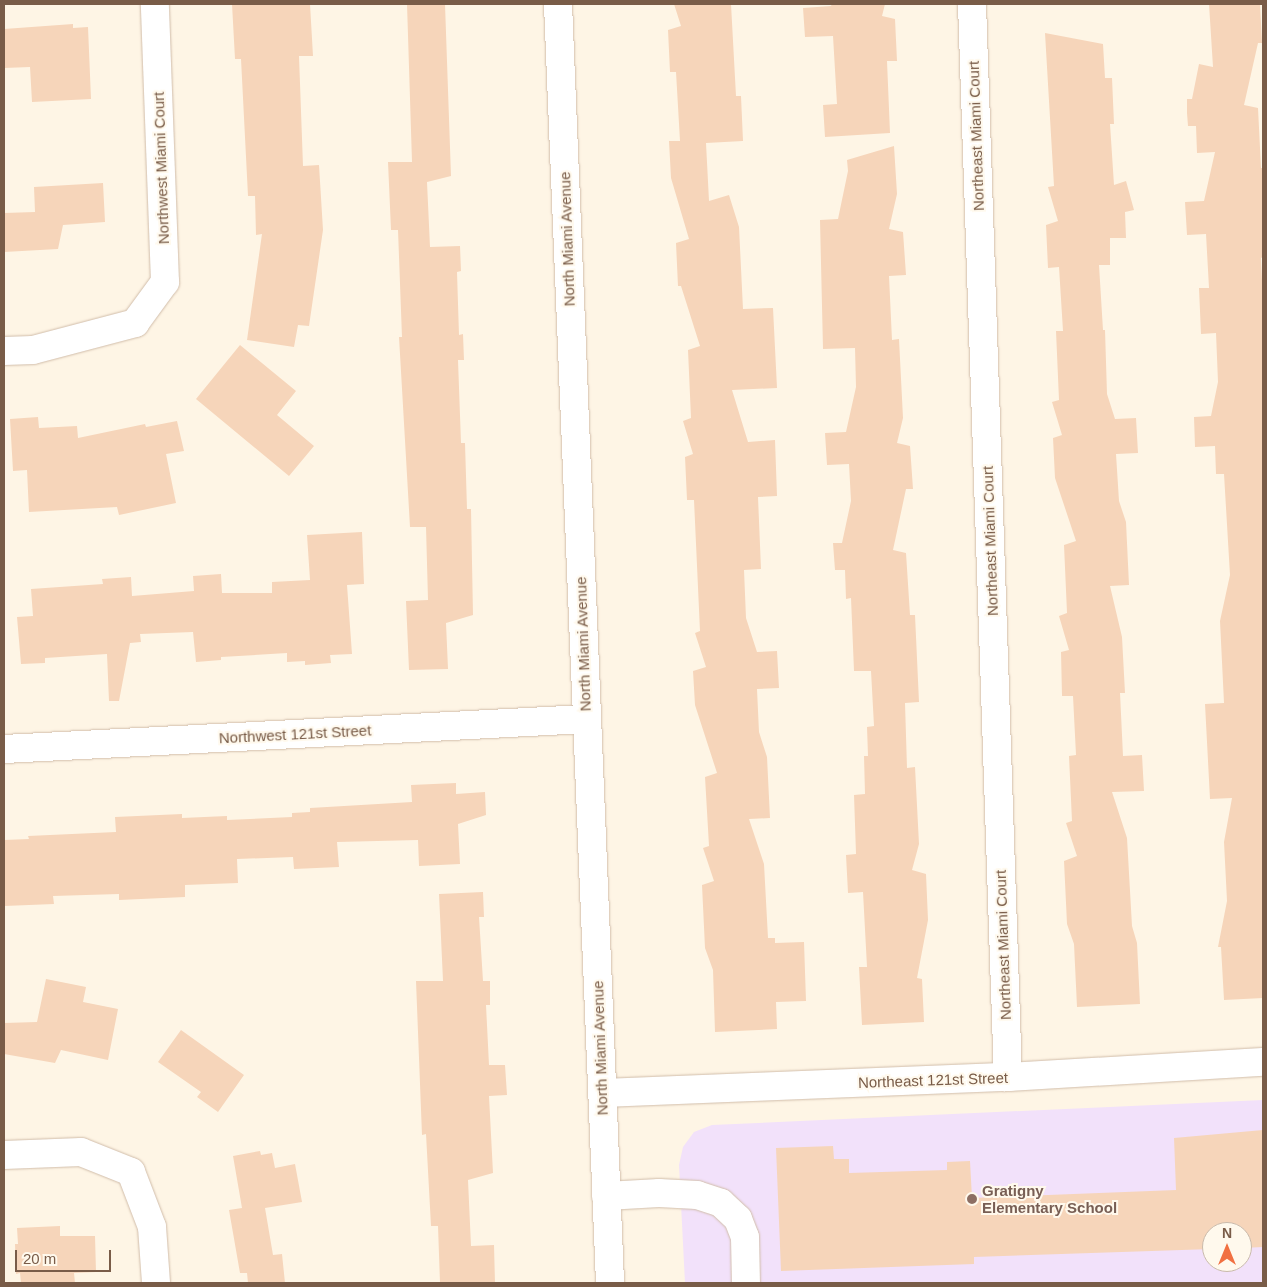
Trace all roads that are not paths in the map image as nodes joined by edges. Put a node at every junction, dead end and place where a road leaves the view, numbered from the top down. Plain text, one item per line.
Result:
1 (154, 4) edge
2 (558, 4) edge
3 (972, 4) edge
4 (4, 351) edge
5 (586, 719) junction
6 (4, 749) edge
7 (1263, 1062) edge
8 (1008, 1077) junction
9 (603, 1093) junction
10 (4, 1155) edge
11 (606, 1196) junction
12 (156, 1283) edge
13 (610, 1283) edge
14 (746, 1283) edge

1 - 4 street, Northwest Miami Court
2 - 5 street, North Miami Avenue
3 - 8 street, Northeast Miami Court
5 - 6 street, Northwest 121st Street
5 - 9 street, North Miami Avenue
7 - 8 street, Northeast 121st Street
8 - 9 street, Northeast 121st Street
9 - 11 street, North Miami Avenue
10 - 12 street
11 - 13 street, North Miami Avenue
11 - 14 street

